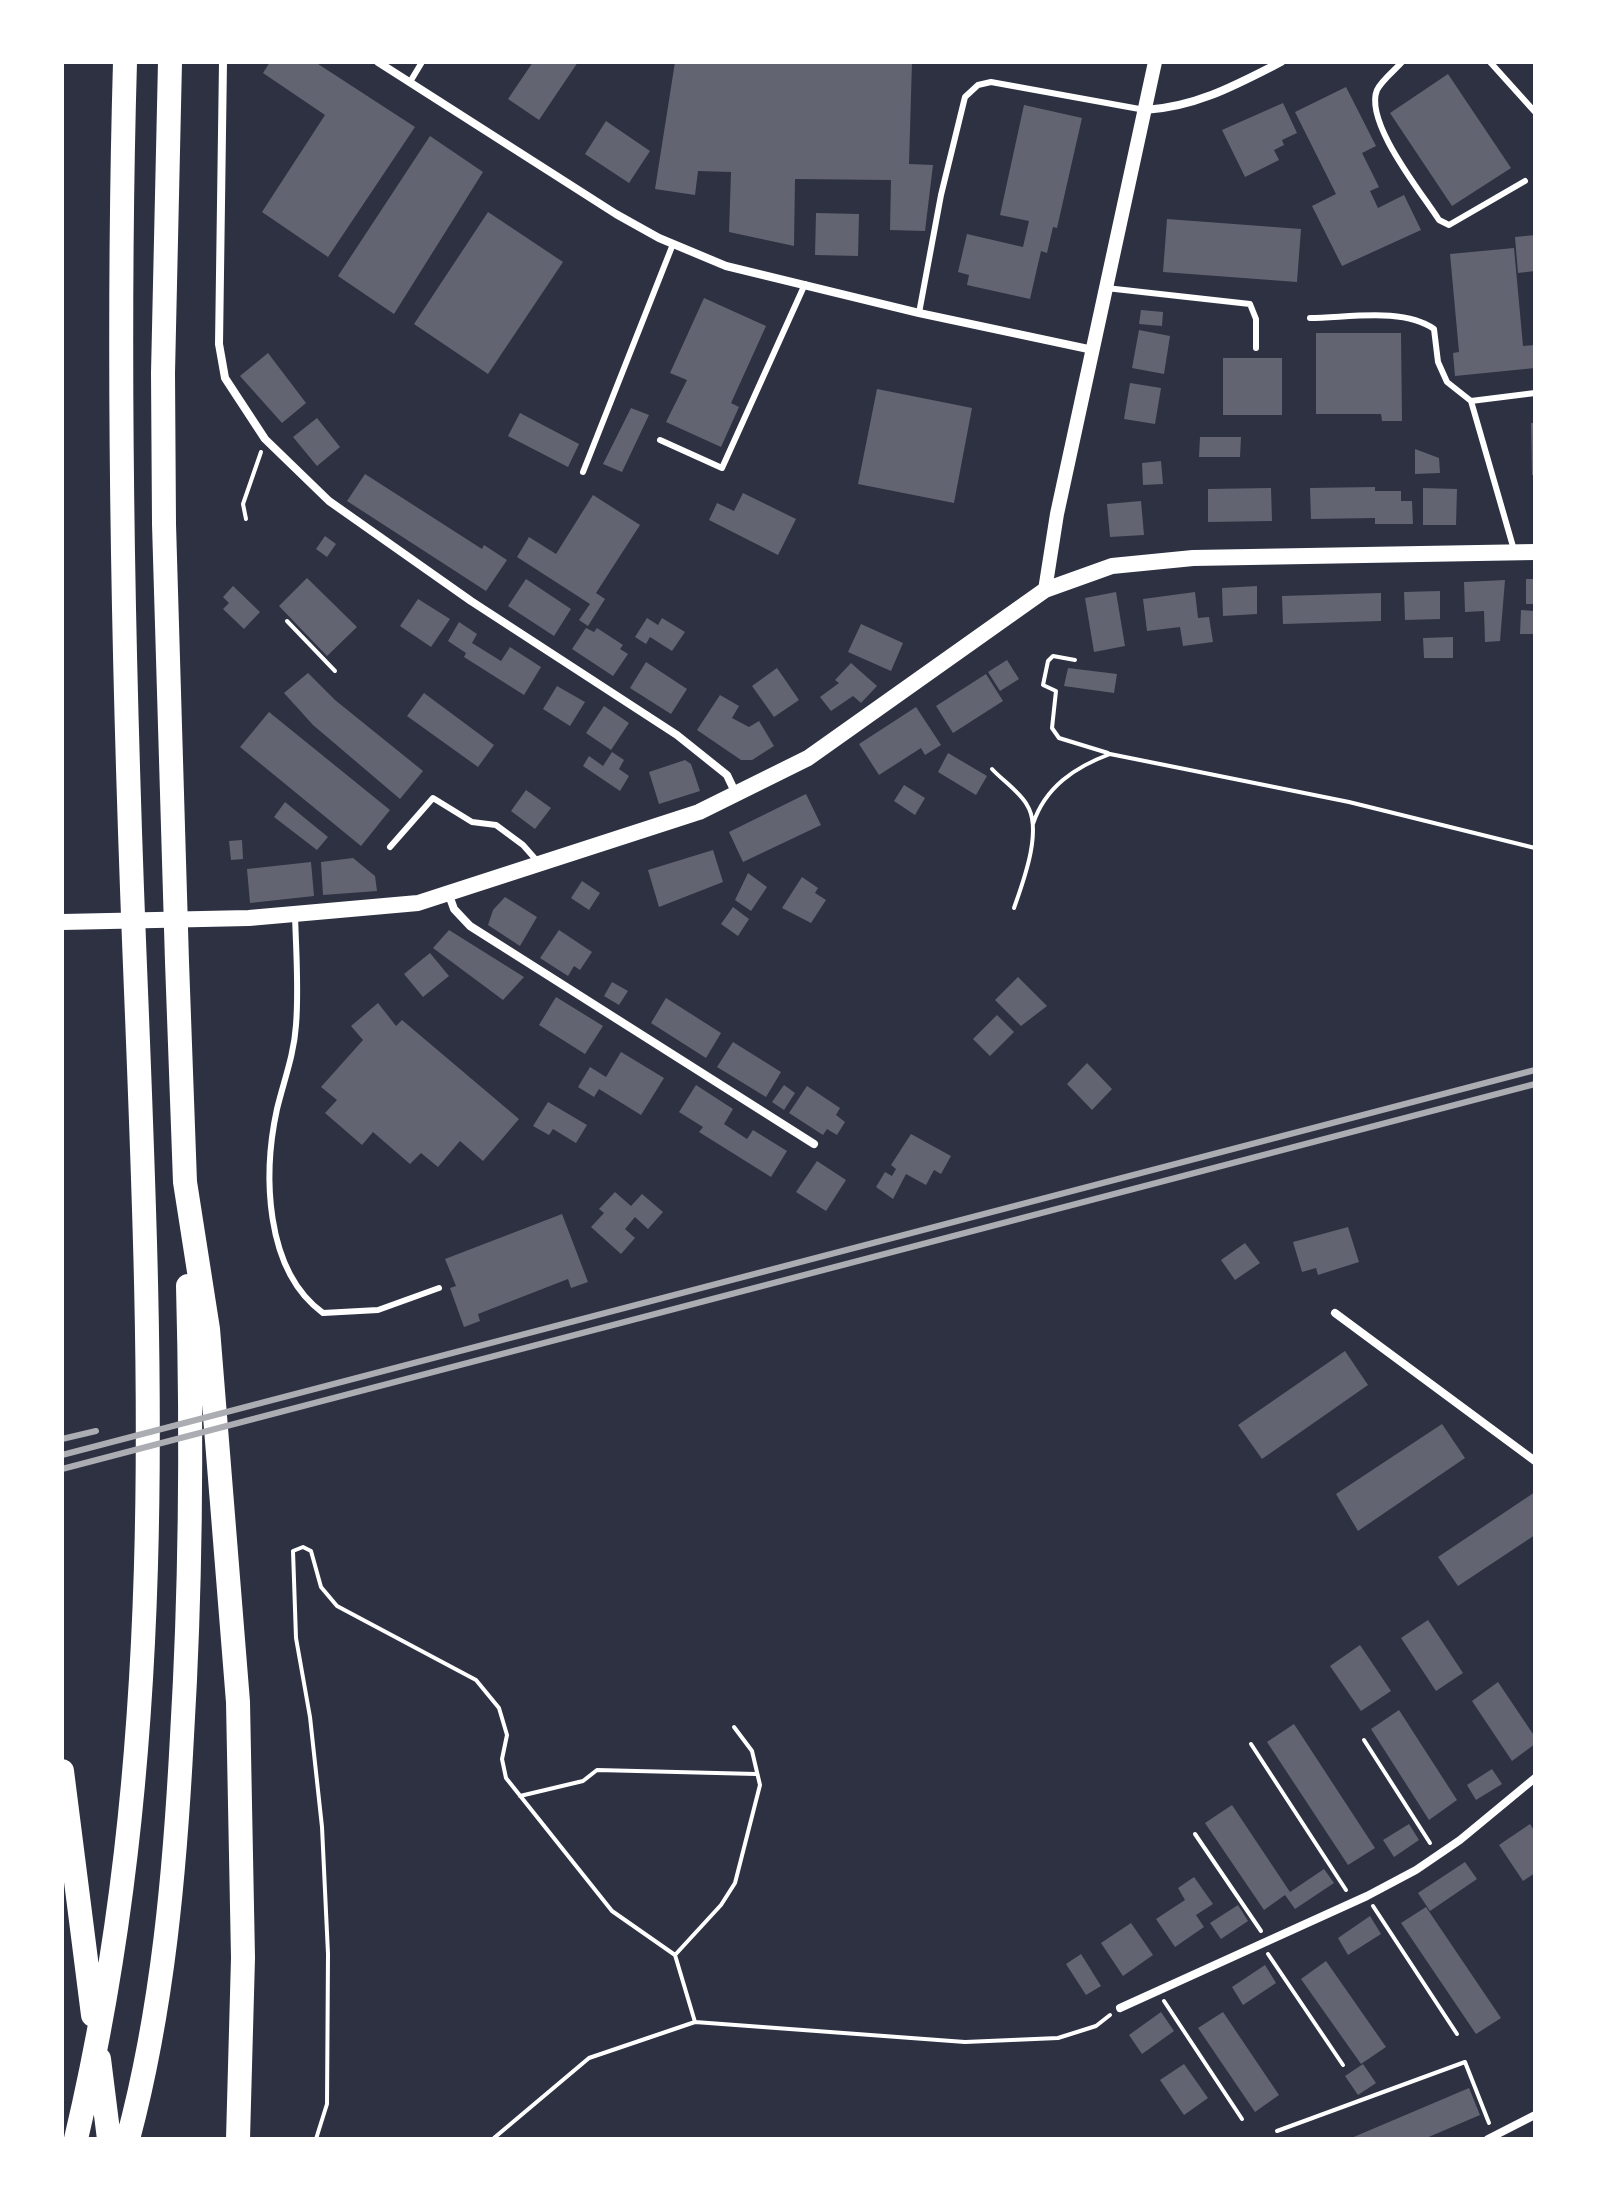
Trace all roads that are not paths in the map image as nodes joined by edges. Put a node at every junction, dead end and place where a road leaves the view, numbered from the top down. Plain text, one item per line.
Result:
1 (125, 62) edge
2 (170, 62) edge
3 (223, 62) edge
4 (378, 62) edge
5 (422, 62) edge
6 (1155, 62) edge
7 (1281, 62) edge
8 (1402, 62) edge
9 (1490, 62) edge
10 (410, 82) junction
11 (1145, 110) junction
12 (1535, 112) edge
13 (1525, 181) dead end
14 (673, 244) junction
15 (805, 284) junction
16 (1106, 288) junction
17 (919, 313) junction
18 (1310, 318) dead end
19 (1256, 348) dead end
20 (1093, 350) junction
21 (1535, 393) edge
22 (1471, 401) junction
23 (660, 440) dead end
24 (583, 472) dead end
25 (1514, 552) junction
26 (1535, 552) edge
27 (1045, 590) junction
28 (737, 795) junction
29 (390, 847) dead end
30 (540, 865) junction
31 (449, 895) junction
32 (295, 915) junction
33 (62, 922) edge
34 (814, 1144) dead end
35 (439, 1288) dead end
36 (1335, 1313) dead end
37 (198, 1332) junction
38 (1535, 1461) edge
39 (62, 1771) edge
40 (1535, 1778) edge
41 (1120, 2008) road end
42 (1535, 2115) edge
43 (130, 2130) edge
44 (76, 2132) edge
45 (1491, 2137) edge
46 (109, 2139) edge
47 (238, 2139) edge

1 - 44 highway
2 - 37 highway
3 - 28 street
4 - 10 street
5 - 10 lane
6 - 11 street
7 - 11 street
8 - 13 lane
9 - 12 lane
10 - 14 street
11 - 16 street
11 - 17 lane
14 - 15 street
14 - 24 lane
15 - 17 street
15 - 23 lane
16 - 19 lane
16 - 20 street
17 - 20 street
18 - 22 lane
20 - 27 street
21 - 22 lane
22 - 25 lane
25 - 26 main road
25 - 27 main road
27 - 28 main road
28 - 30 main road
29 - 30 lane
30 - 31 main road
31 - 32 main road
31 - 34 street
32 - 33 main road
32 - 35 lane
36 - 38 street
37 - 43 highway
37 - 47 highway
39 - 46 highway
40 - 41 street
42 - 45 street

